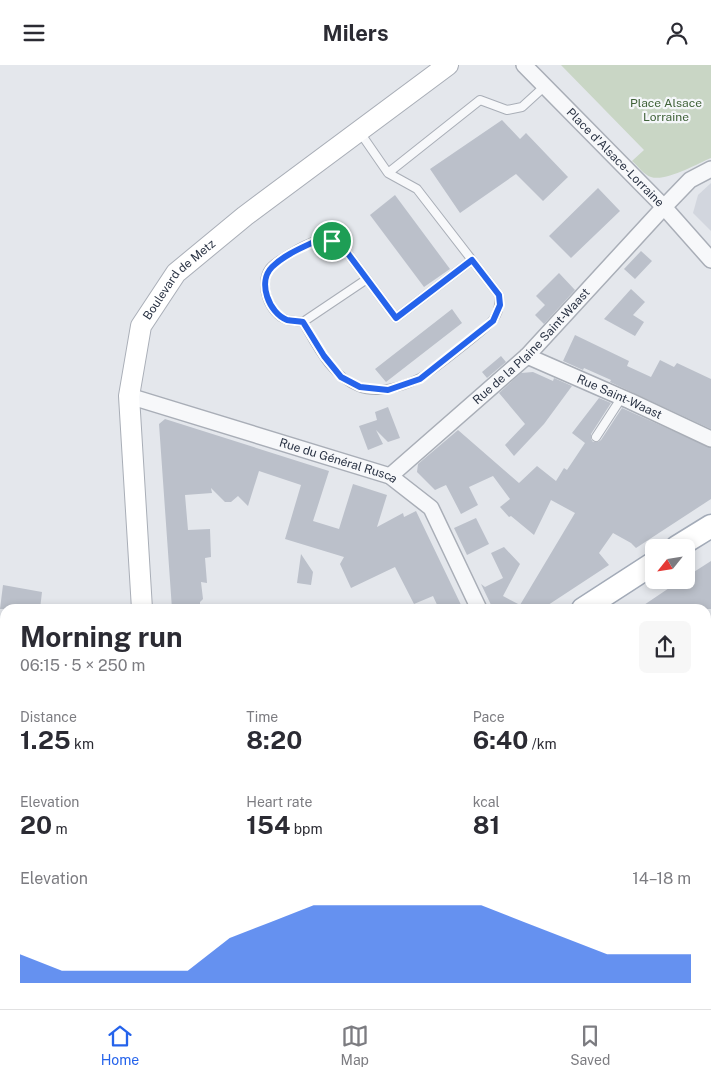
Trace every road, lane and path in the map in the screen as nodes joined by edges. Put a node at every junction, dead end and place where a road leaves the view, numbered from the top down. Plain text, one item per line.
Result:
1 (448, 65) edge
2 (524, 65) edge
3 (544, 86) junction
4 (359, 131) junction
5 (711, 169) edge
6 (388, 173) junction
7 (664, 207) junction
8 (472, 260) junction
9 (711, 260) edge
10 (367, 279) junction
11 (303, 322) junction
12 (527, 356) junction
13 (129, 396) junction
14 (622, 397) junction
15 (596, 437) dead end
16 (711, 439) edge
17 (390, 476) junction
18 (711, 526) edge
19 (690, 539) edge
20 (645, 569) edge
21 (142, 604) edge
22 (477, 604) edge
23 (595, 604) edge

1 - 4 main road, Boulevard de Metz
2 - 3 street, Place d'Alsace-Lorraine
3 - 6 lane
3 - 7 street, Place d'Alsace-Lorraine
4 - 6 lane
4 - 13 main road, Boulevard de Metz
5 - 7 street, Place d'Alsace-Lorraine
6 - 8 lane
7 - 9 street
7 - 12 street, Rue de la Plaine Saint-Waast
8 - 10 lane
8 - 11 lane
10 - 11 lane
10 - 11 lane
12 - 14 street, Rue Saint-Waast
12 - 17 street, Rue de la Plaine Saint-Waast
13 - 17 street, Rue du Général Rusca
13 - 21 main road, Boulevard de Metz
14 - 15 lane
14 - 16 street, Rue Saint-Waast
17 - 22 street, Rue du Général Rusca
18 - 19 main road
20 - 23 main road

